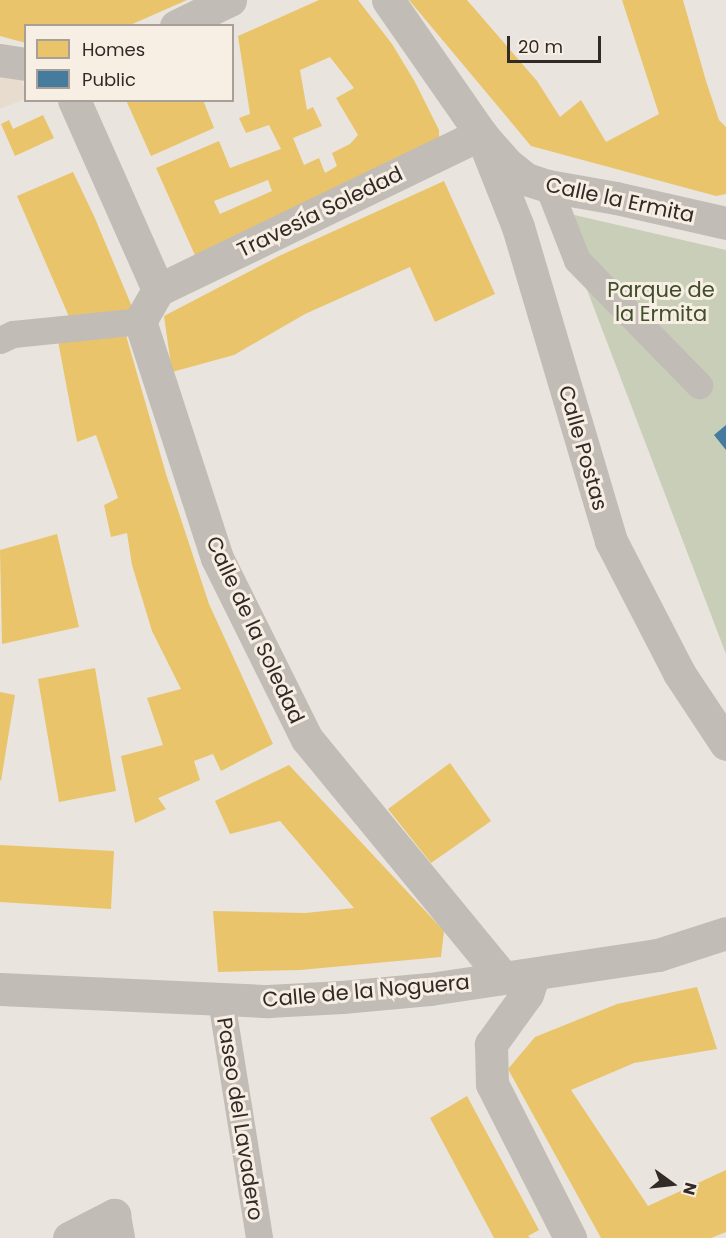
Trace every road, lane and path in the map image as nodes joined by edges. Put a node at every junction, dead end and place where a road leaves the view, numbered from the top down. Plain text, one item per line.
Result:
1 (230, 0) edge
2 (388, 0) edge
3 (180, 24) edge
4 (0, 60) edge
5 (24, 64) edge
6 (75, 102) edge
7 (482, 134) junction
8 (548, 186) junction
9 (726, 223) edge
10 (158, 290) junction
11 (140, 321) junction
12 (0, 340) edge
13 (699, 385) dead end
14 (726, 744) edge
15 (726, 933) edge
16 (518, 976) junction
17 (0, 989) edge
18 (222, 1000) junction
19 (69, 1238) edge
20 (118, 1238) edge
21 (259, 1238) edge
22 (570, 1238) edge

1 - 3 street
2 - 7 street, Calle la Ermita
4 - 5 street
6 - 10 street
7 - 8 street, Calle la Ermita
7 - 10 street, Travesía Soledad
7 - 14 street, Calle Postas
8 - 9 street, Calle la Ermita
8 - 13 street
10 - 11 street
11 - 12 street
11 - 16 street, Calle de la Soledad
15 - 16 street, Calle de la Noguera
16 - 18 street, Calle de la Noguera
16 - 22 street
17 - 18 street, Calle de la Noguera
18 - 21 street, Paseo del Lavadero
19 - 20 street

